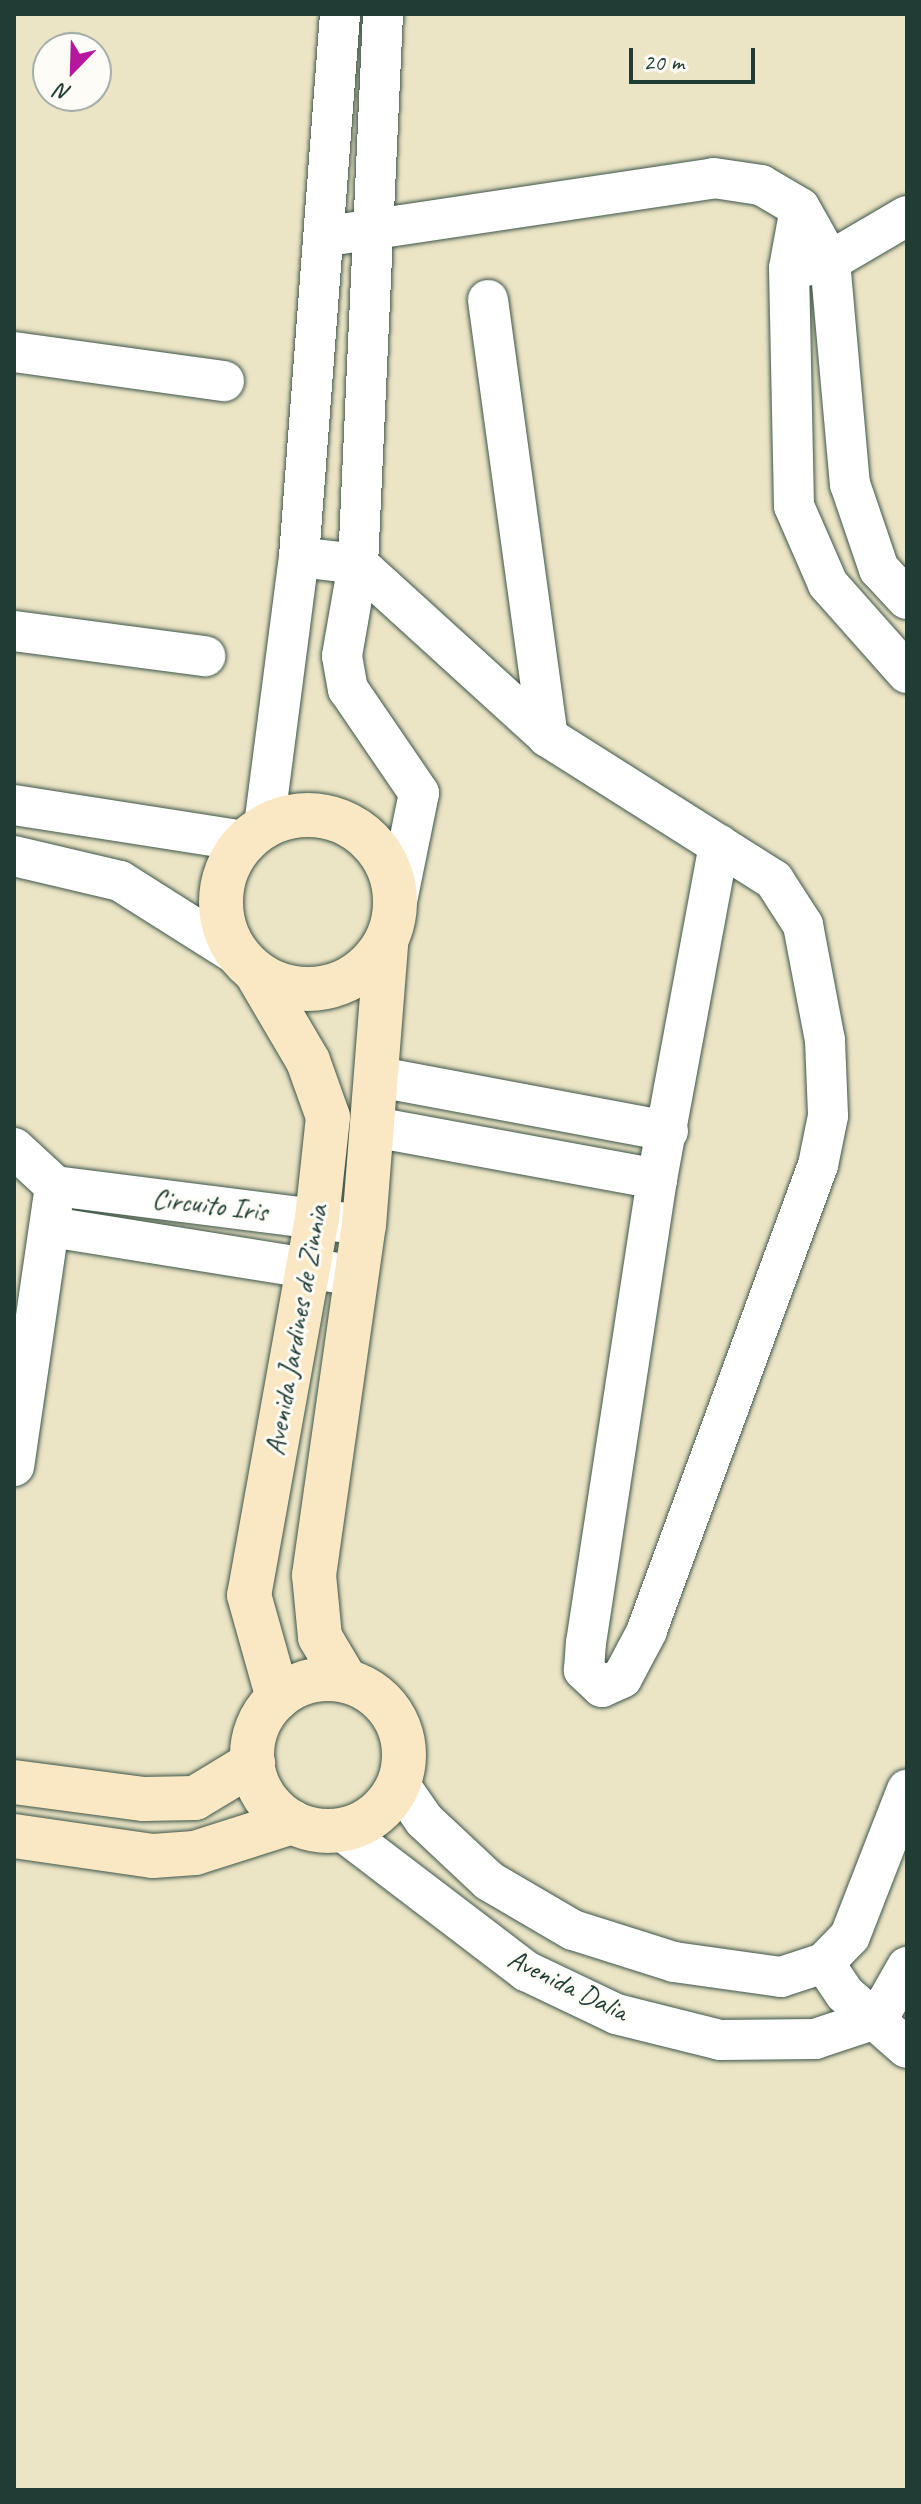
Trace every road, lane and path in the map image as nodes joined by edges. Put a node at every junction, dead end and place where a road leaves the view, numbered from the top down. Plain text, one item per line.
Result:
1 (340, 14) edge
2 (383, 14) edge
3 (800, 208) junction
4 (907, 216) edge
5 (374, 231) junction
6 (328, 236) junction
7 (830, 261) junction
8 (789, 268) junction
9 (488, 300) dead end
10 (14, 352) edge
11 (224, 381) dead end
12 (299, 557) junction
13 (358, 564) junction
14 (907, 599) edge
15 (14, 631) edge
16 (205, 656) dead end
17 (907, 673) edge
18 (548, 737) junction
19 (20, 806) edge
20 (254, 834) junction
21 (719, 845) junction
22 (16, 857) edge
23 (397, 901) junction
24 (386, 944) junction
25 (248, 966) junction
26 (379, 1077) junction
27 (374, 1127) junction
28 (668, 1131) junction
29 (14, 1148) edge
30 (657, 1179) junction
31 (55, 1186) junction
32 (317, 1218) junction
33 (364, 1225) junction
34 (51, 1227) junction
35 (308, 1267) junction
36 (358, 1276) junction
37 (14, 1466) edge
38 (346, 1681) junction
39 (278, 1698) junction
40 (253, 1763) junction
41 (14, 1782) edge
42 (399, 1784) junction
43 (907, 1790) edge
44 (292, 1822) junction
45 (341, 1830) junction
46 (14, 1836) edge
47 (824, 1963) junction
48 (907, 1967) edge
49 (878, 2018) junction
50 (907, 2048) edge

1 - 6 street
2 - 5 street
3 - 5 street
3 - 7 street
3 - 8 street
4 - 7 street
5 - 6 street
5 - 13 street
6 - 12 street
7 - 8 street
7 - 14 street
8 - 17 street
9 - 18 street
10 - 11 street
12 - 13 street
12 - 20 street
13 - 18 street
13 - 23 street
15 - 16 street
18 - 21 street
19 - 20 street
19 - 22 street
20 - 23 street
20 - 25 street
21 - 28 street
21 - 30 street
22 - 25 street, Avenida Jardines de Zinnia
23 - 24 street
24 - 25 street
24 - 26 street, Avenida Jardines de Zinnia
25 - 32 street, Avenida Jardines de Zinnia
26 - 27 street, Avenida Jardines de Zinnia
26 - 28 street
27 - 30 street
27 - 33 street, Avenida Jardines de Zinnia
28 - 30 street
29 - 31 street
31 - 32 street, Circuito Iris
31 - 34 street
32 - 33 street, Circuito Iris
32 - 35 street, Avenida Jardines de Zinnia
33 - 36 street, Avenida Jardines de Zinnia
34 - 35 street, Circuito Iris
34 - 37 street
35 - 36 street, Circuito Iris
35 - 39 street, Avenida Jardines de Zinnia
36 - 38 street, Avenida Jardines de Zinnia
38 - 39 street
38 - 42 street
39 - 40 street
40 - 41 street
40 - 44 street
42 - 45 street
42 - 47 street, Avenida Dalia
43 - 47 street
44 - 45 street
44 - 46 street
45 - 49 street, Avenida Dalia
47 - 49 street
48 - 49 street
49 - 50 street

